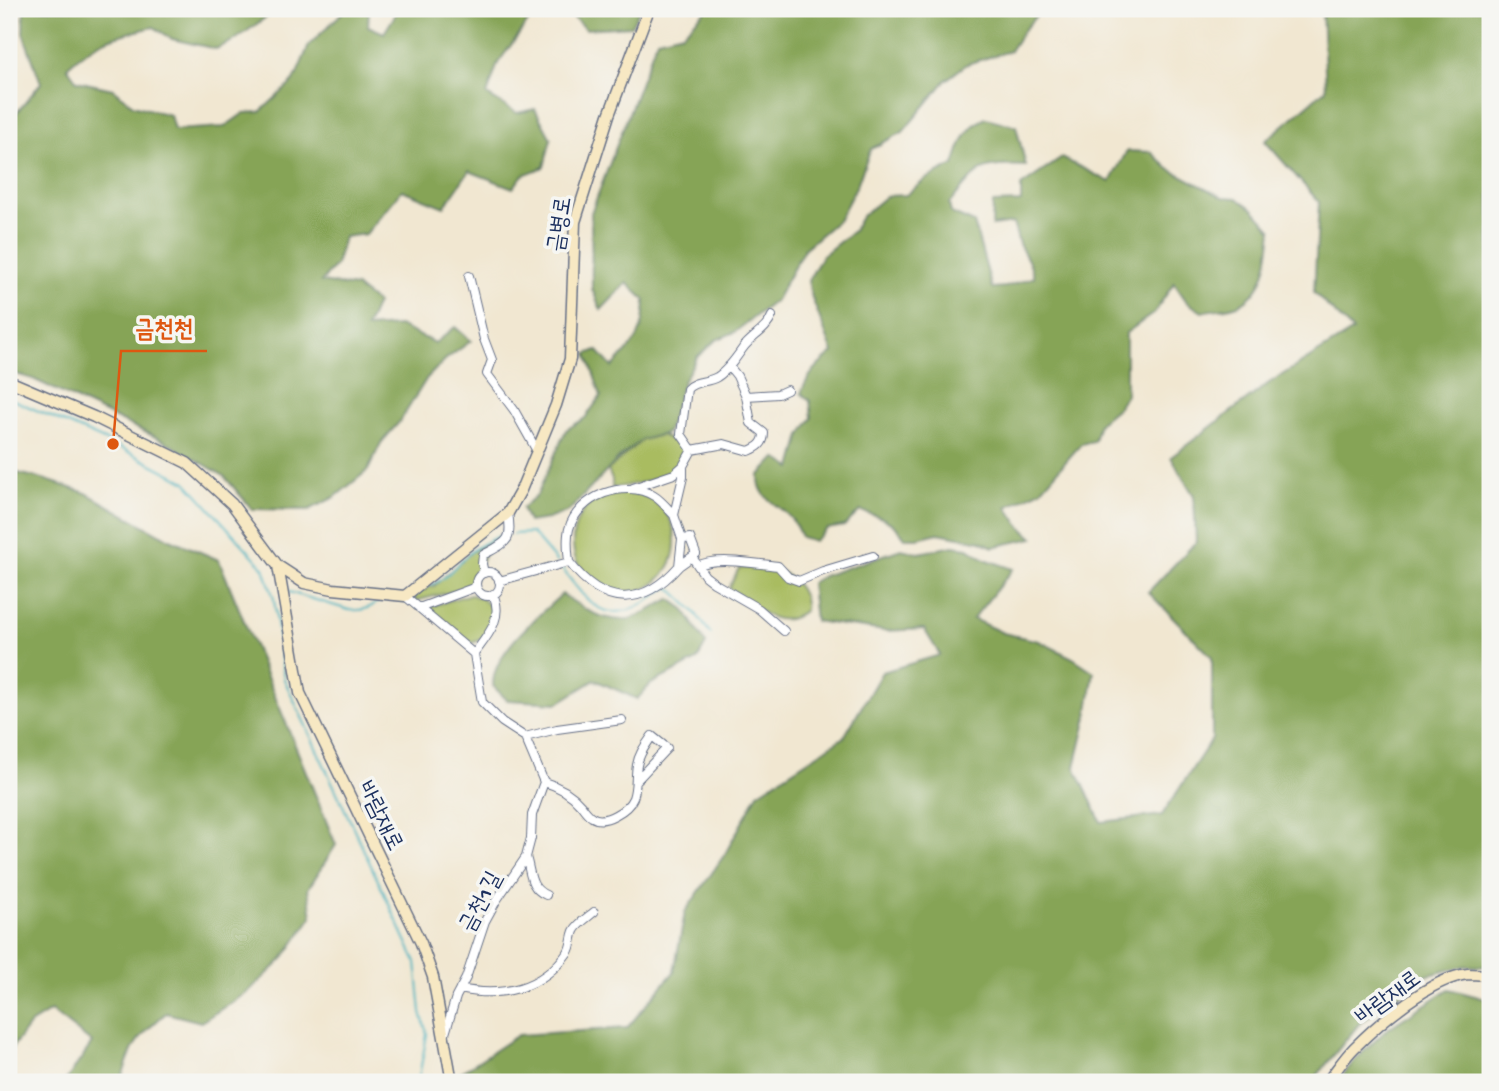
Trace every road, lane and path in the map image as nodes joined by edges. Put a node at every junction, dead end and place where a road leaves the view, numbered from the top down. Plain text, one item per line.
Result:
1 (649, 9) edge
2 (469, 276) dead end
3 (772, 316) dead end
4 (729, 366) junction
5 (9, 381) edge
6 (787, 390) dead end
7 (746, 396) junction
8 (692, 450) junction
9 (537, 451) junction
10 (683, 466) junction
11 (633, 488) junction
12 (508, 513) junction
13 (674, 514) junction
14 (682, 539) junction
15 (873, 556) dead end
16 (692, 557) junction
17 (563, 563) junction
18 (698, 565) junction
19 (278, 566) junction
20 (679, 566) junction
21 (484, 573) junction
22 (499, 581) junction
23 (476, 587) junction
24 (493, 594) junction
25 (401, 595) junction
26 (419, 608) junction
27 (784, 631) dead end
28 (474, 654) junction
29 (622, 720) dead end
30 (525, 737) junction
31 (636, 781) junction
32 (544, 782) junction
33 (526, 857) junction
34 (546, 895) dead end
35 (594, 912) dead end
36 (1490, 975) edge
37 (460, 989) junction
38 (444, 1039) junction
39 (451, 1082) edge
40 (1327, 1082) edge

1 - 9 street, 금병로
2 - 9 street
3 - 4 street
4 - 7 street
4 - 8 street
5 - 19 street
6 - 7 street
7 - 8 street
8 - 10 street
9 - 12 street, 금병로
10 - 11 street
10 - 13 street
11 - 13 street
11 - 17 street
12 - 21 street
12 - 25 street, 금병로
13 - 14 street
14 - 16 street
14 - 20 street
15 - 18 street
16 - 18 street
16 - 20 street
17 - 20 street
17 - 22 street
18 - 27 street
19 - 25 street
19 - 38 street, 바람재로
21 - 22 street
21 - 23 street
22 - 24 street
23 - 24 street
23 - 26 street
24 - 28 street
25 - 26 street
26 - 28 street
28 - 30 street
29 - 30 street
30 - 32 street
31 - 31 street
31 - 32 street
32 - 33 street, 금천1길
33 - 34 street
33 - 37 street, 금천1길
35 - 37 street
36 - 40 street, 바람재로
37 - 38 street, 금천1길
38 - 39 street, 바람재로

